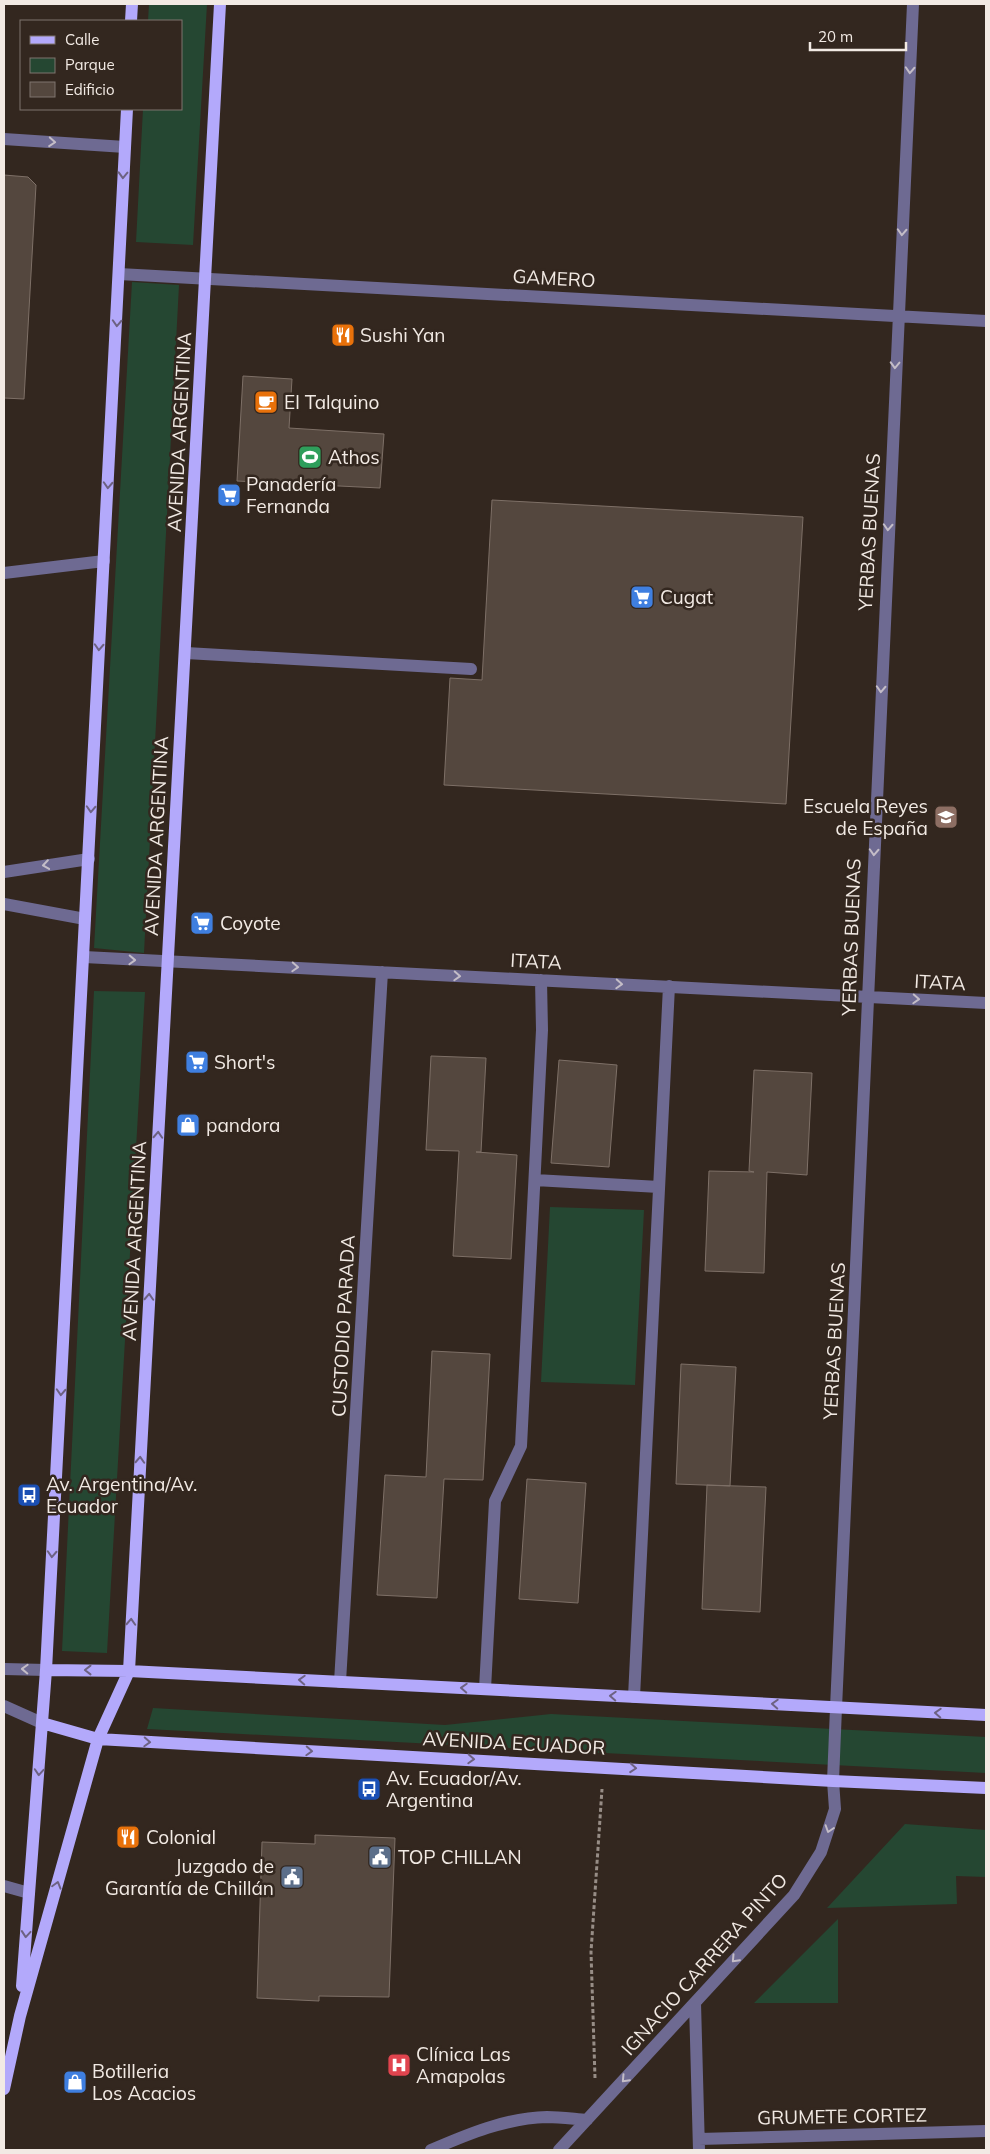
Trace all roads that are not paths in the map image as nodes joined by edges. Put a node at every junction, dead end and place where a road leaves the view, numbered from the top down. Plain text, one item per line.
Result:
1 (132, 4) edge
2 (220, 4) edge
3 (914, 4) edge
4 (132, 20) edge
5 (127, 110) edge
6 (4, 139) edge
7 (124, 147) junction
8 (119, 274) junction
9 (206, 279) junction
10 (898, 316) junction
11 (986, 320) edge
12 (104, 561) junction
13 (4, 573) edge
14 (186, 654) junction
15 (471, 669) dead end
16 (88, 859) junction
17 (4, 872) edge
18 (4, 904) edge
19 (86, 919) junction
20 (84, 957) junction
21 (168, 961) junction
22 (382, 972) junction
23 (541, 980) junction
24 (669, 986) junction
25 (868, 997) junction
26 (986, 1003) edge
27 (535, 1180) junction
28 (659, 1187) junction
29 (4, 1669) edge
30 (46, 1670) junction
31 (129, 1671) junction
32 (340, 1682) junction
33 (485, 1689) junction
34 (634, 1697) junction
35 (4, 1706) edge
36 (836, 1708) junction
37 (986, 1715) edge
38 (42, 1723) junction
39 (98, 1739) junction
40 (833, 1781) junction
41 (986, 1788) edge
42 (4, 1886) edge
43 (29, 1893) junction
44 (695, 2003) junction
45 (20, 2016) junction
46 (4, 2089) edge
47 (591, 2115) junction
48 (986, 2131) edge
49 (699, 2144) edge
50 (431, 2150) edge
51 (559, 2150) edge

1 - 4 main road
2 - 9 main road, AVENIDA ARGENTINA
3 -> 10 street, YERBAS BUENAS
5 - 7 main road
6 -> 7 street
7 -> 8 main road
8 - 9 street, GAMERO
8 -> 12 main road
9 - 10 street, GAMERO
9 - 14 main road, AVENIDA ARGENTINA
10 - 11 street, GAMERO
10 -> 25 street, YERBAS BUENAS
12 - 13 street
12 -> 16 main road
14 - 15 street
14 - 21 main road, AVENIDA ARGENTINA
16 -> 17 street
16 - 19 main road
18 - 19 street
19 - 20 main road
20 -> 21 street, ITATA
20 -> 30 main road
21 -> 22 street, ITATA
31 -> 21 main road, AVENIDA ARGENTINA
22 -> 23 street, ITATA
22 - 32 street, CUSTODIO PARADA
23 -> 24 street, ITATA
23 - 27 street
24 - 25 street, ITATA
24 - 28 street
25 -> 26 street, ITATA
25 - 36 street, YERBAS BUENAS
27 - 28 street
27 - 33 street
28 - 34 street
30 -> 29 street
31 -> 30 main road
30 - 38 main road
32 -> 31 main road
31 - 39 main road
33 -> 32 main road
34 -> 33 main road
36 -> 34 main road
35 - 38 street
37 -> 36 main road
36 - 40 street, YERBAS BUENAS
38 - 39 main road, AVENIDA ECUADOR
38 -> 43 main road
39 -> 40 main road, AVENIDA ECUADOR
45 -> 39 main road
40 - 41 main road, AVENIDA ECUADOR
40 -> 44 street, IGNACIO CARRERA PINTO
42 - 43 street
43 -> 45 main road
44 -> 47 street, IGNACIO CARRERA PINTO
44 - 49 street
45 - 46 main road
47 - 50 street
47 - 51 street, IGNACIO CARRERA PINTO
48 - 49 street, GRUMETE CORTEZ

